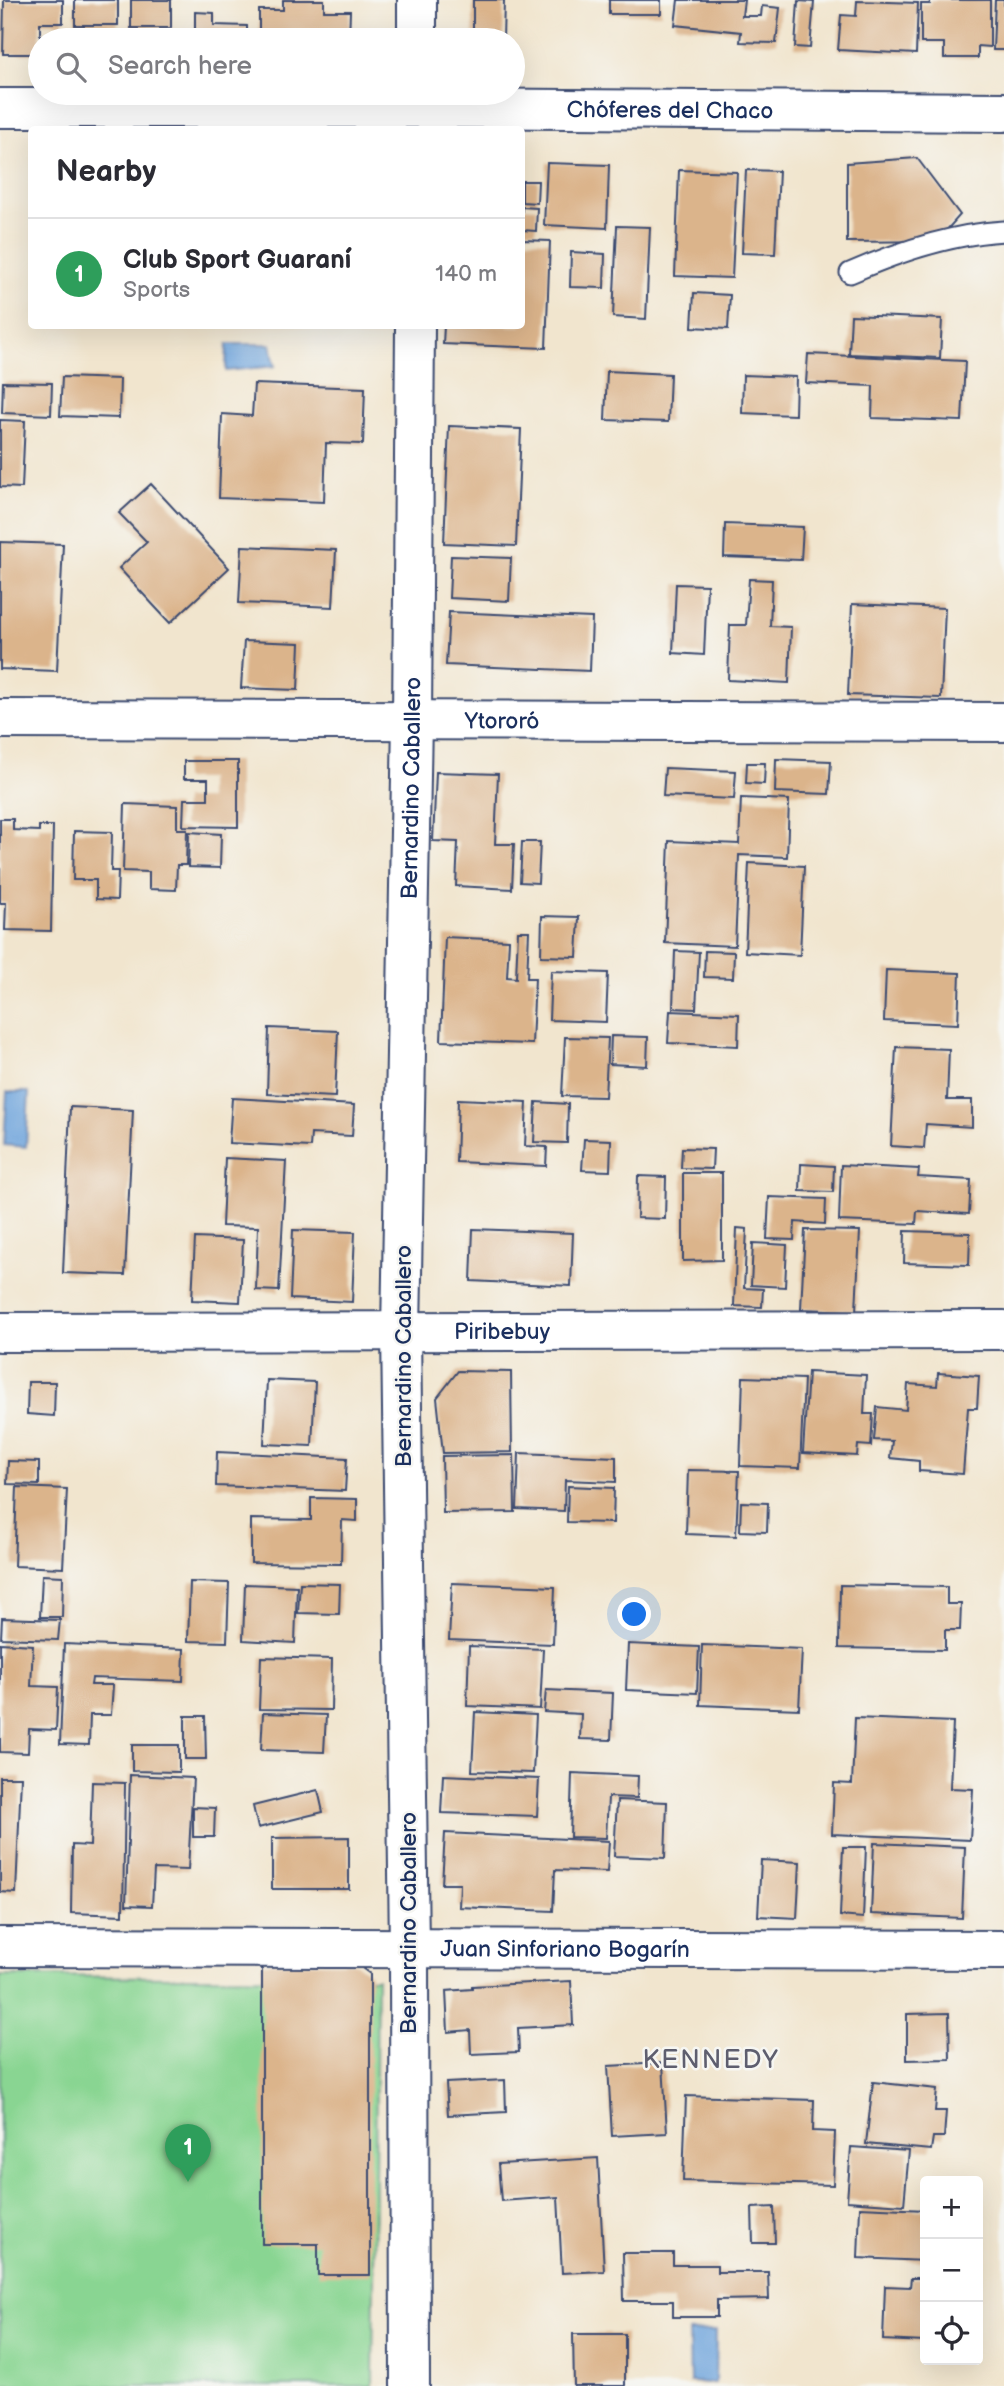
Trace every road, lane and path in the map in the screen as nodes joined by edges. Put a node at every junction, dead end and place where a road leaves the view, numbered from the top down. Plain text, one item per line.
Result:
1 (417, 0) edge
2 (417, 28) edge
3 (0, 108) edge
4 (417, 110) edge
5 (1004, 112) edge
6 (1004, 232) edge
7 (850, 273) dead end
8 (415, 329) edge
9 (0, 719) edge
10 (412, 720) junction
11 (1004, 722) edge
12 (1004, 1329) edge
13 (401, 1331) junction
14 (0, 1332) edge
15 (0, 1947) edge
16 (409, 1948) junction
17 (1004, 1950) edge
18 (410, 2386) edge

1 - 2 street
3 - 4 street, Chóferes del Chaco
4 - 5 street, Chóferes del Chaco
6 - 7 lane
8 - 10 street, Bernardino Caballero
9 - 10 street, Ytororó
10 - 11 street, Ytororó
10 - 13 street, Bernardino Caballero
12 - 13 street, Piribebuy
13 - 14 street, Piribebuy
13 - 16 street, Bernardino Caballero
15 - 16 street, Juan Sinforiano Bogarín
16 - 17 street, Juan Sinforiano Bogarín
16 - 18 street, Bernardino Caballero

